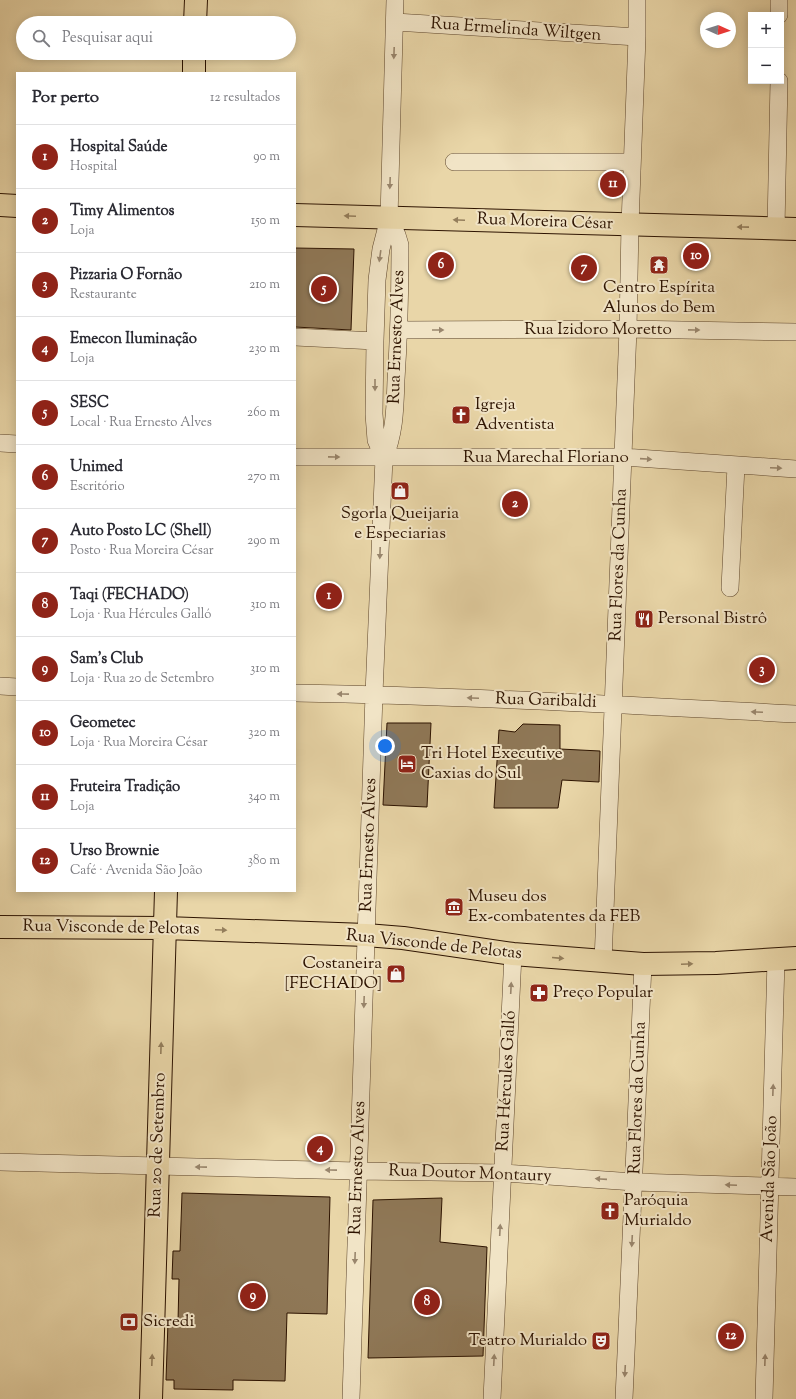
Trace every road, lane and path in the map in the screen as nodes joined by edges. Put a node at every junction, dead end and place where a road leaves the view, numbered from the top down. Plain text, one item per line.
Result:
1 (196, 0) edge
2 (396, 0) edge
3 (637, 0) edge
4 (779, 0) edge
5 (779, 12) edge
6 (195, 16) edge
7 (395, 22) junction
8 (637, 37) junction
9 (194, 60) edge
10 (194, 72) edge
11 (779, 84) edge
12 (454, 162) dead end
13 (632, 162) junction
14 (0, 206) edge
15 (16, 206) edge
16 (296, 215) edge
17 (389, 218) junction
18 (630, 225) junction
19 (786, 228) edge
20 (628, 329) junction
21 (399, 330) junction
22 (796, 332) edge
23 (296, 337) edge
24 (375, 340) junction
25 (0, 443) edge
26 (16, 444) edge
27 (296, 457) edge
28 (384, 458) junction
29 (623, 458) junction
30 (736, 466) junction
31 (796, 469) edge
32 (730, 588) dead end
33 (0, 686) edge
34 (16, 687) edge
35 (296, 693) edge
36 (374, 694) junction
37 (613, 704) junction
38 (796, 714) edge
39 (166, 892) edge
40 (0, 927) edge
41 (165, 928) junction
42 (366, 935) junction
43 (513, 954) junction
44 (786, 959) edge
45 (603, 962) junction
46 (643, 964) junction
47 (0, 1162) edge
48 (158, 1166) junction
49 (358, 1170) junction
50 (503, 1173) junction
51 (634, 1182) junction
52 (770, 1186) junction
53 (796, 1187) edge
54 (151, 1399) edge
55 (351, 1399) edge
56 (492, 1399) edge
57 (624, 1399) edge
58 (764, 1399) edge

1 - 6 main road
2 - 7 street, Rua Ernesto Alves
3 - 8 street, Rua Flores da Cunha
4 - 5 street
7 - 8 street, Rua Ermelinda Wiltgen
7 -> 17 street, Rua Ernesto Alves
8 - 13 street, Rua Flores da Cunha
9 - 10 main road
11 - 19 street
12 - 13 street
13 - 18 street, Rua Flores da Cunha
14 - 15 main road
17 -> 16 main road, Rua Moreira César
18 -> 17 main road, Rua Moreira César
17 - 21 street, Rua Ernesto Alves
17 -> 24 street, Rua Ernesto Alves
19 -> 18 main road, Rua Moreira César
18 - 20 street, Rua Flores da Cunha
21 -> 20 street, Rua Izidoro Moretto
20 -> 22 street, Rua Izidoro Moretto
20 - 29 street, Rua Flores da Cunha
21 - 28 street, Rua Ernesto Alves
23 - 24 street
24 -> 28 street, Rua Ernesto Alves
25 - 26 street
27 -> 28 street, Rua Marechal Floriano
28 - 29 street, Rua Marechal Floriano
28 -> 36 street, Rua Ernesto Alves
29 -> 30 street, Rua Marechal Floriano
29 - 37 street, Rua Flores da Cunha
30 -> 31 street, Rua Marechal Floriano
30 - 32 street
33 - 34 street
36 -> 35 street, Rua Garibaldi
37 -> 36 street, Rua Garibaldi
36 - 42 street, Rua Ernesto Alves
38 -> 37 street, Rua Garibaldi
37 - 45 street, Rua Flores da Cunha
39 - 41 main road, Rua 20 de Setembro
40 - 41 main road, Rua Visconde de Pelotas
41 -> 42 main road, Rua Visconde de Pelotas
48 -> 41 main road, Rua 20 de Setembro
42 - 43 main road, Rua Visconde de Pelotas
42 -> 49 street, Rua Ernesto Alves
43 -> 45 main road, Rua Visconde de Pelotas
50 -> 43 street, Rua Hércules Galló
46 -> 44 main road, Rua Visconde de Pelotas
52 -> 44 street, Avenida São João
45 - 46 main road, Rua Visconde de Pelotas
46 - 51 street, Rua Flores da Cunha
47 - 48 street, Rua Doutor Montaury
49 -> 48 street, Rua Doutor Montaury
54 -> 48 main road, Rua 20 de Setembro
49 - 50 street, Rua Doutor Montaury
49 -> 55 street, Rua Ernesto Alves
51 -> 50 street, Rua Doutor Montaury
56 -> 50 street, Rua Hércules Galló
52 -> 51 street, Rua Doutor Montaury
51 -> 57 street, Rua Flores da Cunha
52 - 53 street, Rua Doutor Montaury
58 -> 52 street, Avenida São João

